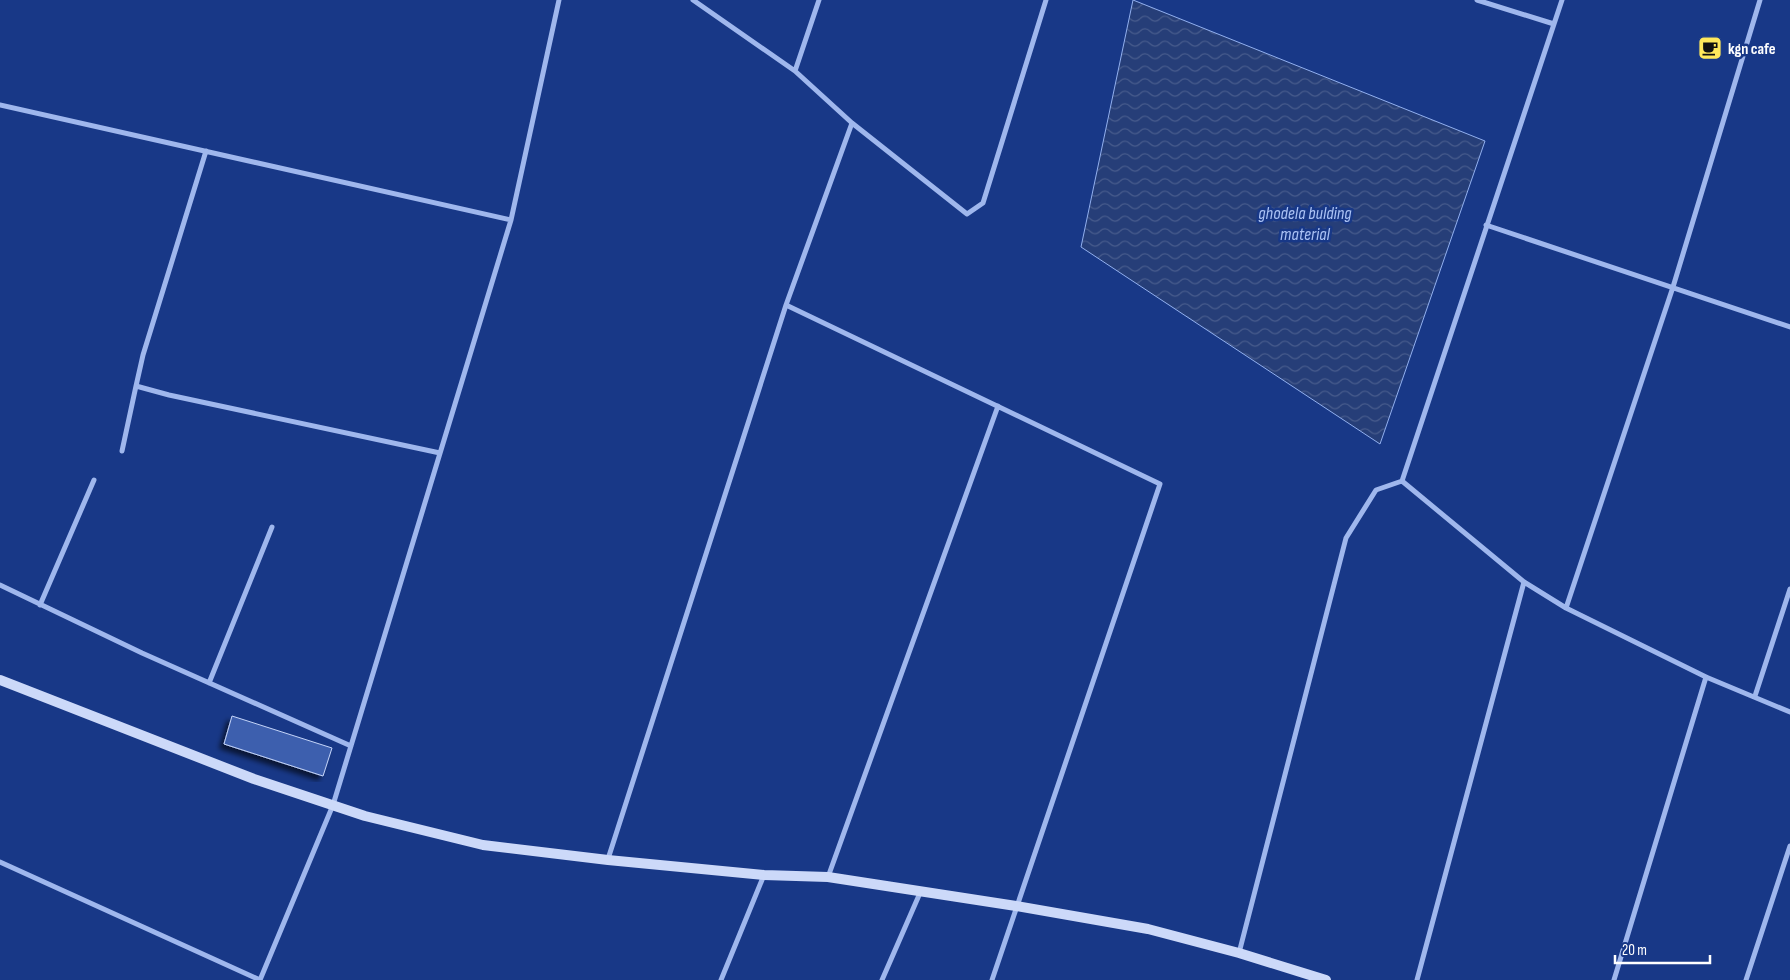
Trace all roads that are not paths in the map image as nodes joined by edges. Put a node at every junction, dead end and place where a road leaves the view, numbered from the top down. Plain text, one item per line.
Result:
1 (559, 0) edge
2 (693, 0) edge
3 (819, 0) edge
4 (1046, 0) edge
5 (1478, 0) edge
6 (1562, 0) edge
7 (1760, 0) edge
8 (1554, 24) junction
9 (795, 71) junction
10 (0, 104) edge
11 (852, 123) junction
12 (206, 151) junction
13 (511, 220) junction
14 (1486, 225) junction
15 (1672, 286) junction
16 (786, 305) junction
17 (1790, 328) edge
18 (136, 386) junction
19 (998, 406) junction
20 (122, 451) dead end
21 (440, 453) junction
22 (94, 480) dead end
23 (1402, 481) junction
24 (272, 527) dead end
25 (1524, 582) junction
26 (0, 585) edge
27 (1790, 589) edge
28 (40, 605) junction
29 (1566, 608) junction
30 (1706, 677) junction
31 (0, 680) edge
32 (209, 683) junction
33 (1756, 696) junction
34 (1790, 712) edge
35 (351, 746) junction
36 (333, 805) junction
37 (1790, 846) edge
38 (608, 860) junction
39 (0, 862) edge
40 (764, 875) junction
41 (828, 877) junction
42 (920, 893) junction
43 (1016, 906) junction
44 (1239, 953) junction
45 (260, 980) edge
46 (721, 980) edge
47 (882, 980) edge
48 (992, 980) edge
49 (1326, 980) edge
50 (1416, 980) edge
51 (1614, 980) edge
52 (1746, 980) edge

1 - 13 street
2 - 9 street
3 - 9 street
4 - 11 street
5 - 8 street
6 - 8 street
7 - 15 street
8 - 14 street
9 - 11 street
10 - 12 street
11 - 16 street
12 - 13 street
12 - 18 street
13 - 21 street
14 - 15 street
14 - 23 street
15 - 17 street
15 - 29 street
16 - 19 street
16 - 38 street
18 - 20 street
18 - 21 street
19 - 41 street
19 - 43 street
21 - 35 street
22 - 28 street
23 - 25 street
23 - 44 street
24 - 32 street
25 - 29 street
25 - 50 street
26 - 28 street
27 - 33 street
28 - 32 street
29 - 30 street
30 - 33 street
30 - 51 street
31 - 36 street
32 - 35 street
33 - 34 street
35 - 36 street
36 - 38 street
36 - 45 street
37 - 52 street
38 - 40 street
39 - 45 street
40 - 41 street
40 - 46 street
41 - 42 street
42 - 43 street
42 - 47 street
43 - 44 street
43 - 48 street
44 - 49 street

